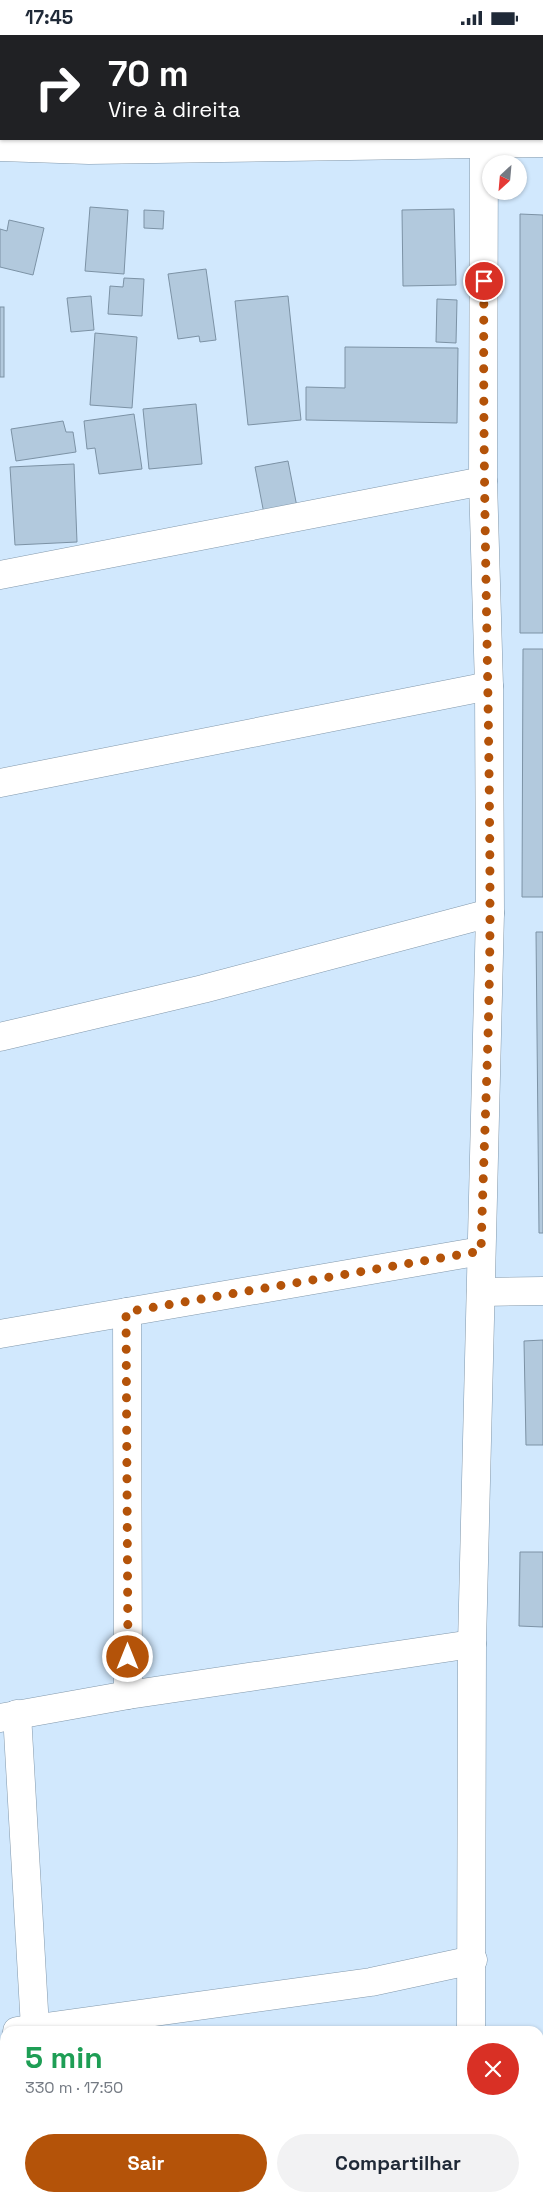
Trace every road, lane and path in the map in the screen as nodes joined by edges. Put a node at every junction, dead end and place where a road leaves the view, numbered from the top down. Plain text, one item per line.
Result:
1 (484, 142) junction
2 (543, 143) edge
3 (0, 147) edge
4 (483, 481) junction
5 (0, 575) edge
6 (489, 686) junction
7 (0, 783) edge
8 (490, 913) junction
9 (0, 1037) edge
10 (481, 1251) junction
11 (543, 1291) edge
12 (481, 1292) junction
13 (126, 1312) junction
14 (0, 1334) edge
15 (472, 1644) junction
16 (128, 1695) junction
17 (9, 1716) edge
18 (473, 1960) junction
19 (26, 2026) edge
20 (55, 2026) edge
21 (471, 2026) edge

1 - 2 street
1 - 3 street
1 - 4 street
4 - 5 street
4 - 6 street
6 - 7 street
6 - 8 street
8 - 9 street
8 - 10 street
10 - 12 street
10 - 13 street
11 - 12 street
12 - 15 street
13 - 14 street
13 - 16 street
15 - 16 street
15 - 18 street
16 - 17 street
17 - 19 street
18 - 20 street
18 - 21 street

